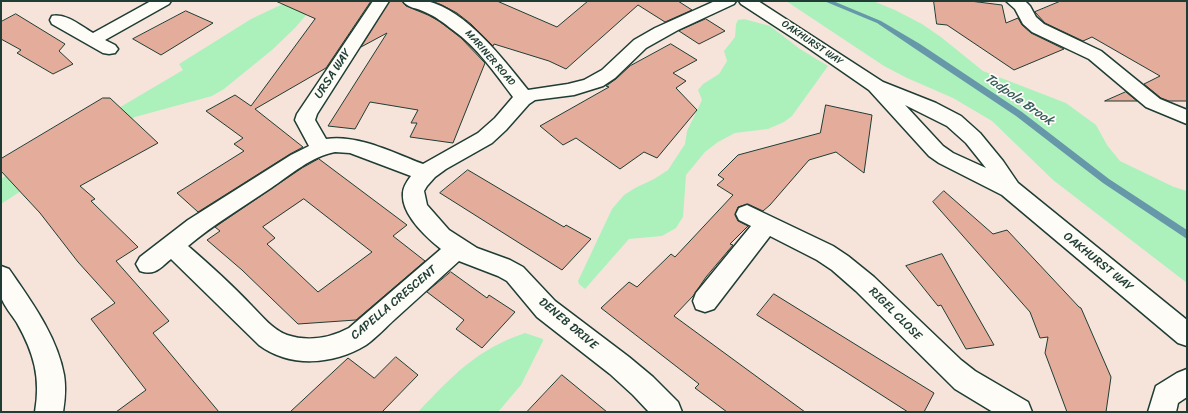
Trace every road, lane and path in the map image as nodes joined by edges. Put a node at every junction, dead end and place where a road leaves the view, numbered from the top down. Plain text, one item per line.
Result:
1 (163, 1) edge
2 (381, 1) edge
3 (411, 1) edge
4 (728, 1) edge
5 (748, 1) edge
6 (1014, 1) edge
7 (58, 20) dead end
8 (92, 40) junction
9 (109, 49) dead end
10 (876, 86) junction
11 (524, 98) junction
12 (1187, 117) edge
13 (321, 148) junction
14 (426, 173) junction
15 (1010, 188) junction
16 (172, 246) junction
17 (458, 248) junction
18 (148, 264) dead end
19 (1, 276) edge
20 (705, 301) dead end
21 (1187, 335) edge
22 (1187, 382) edge
23 (49, 412) edge
24 (668, 412) edge
25 (1018, 412) edge
26 (1162, 412) edge

1 - 8 street
2 - 13 street, URSA WAY
3 - 11 street, MARINER ROAD
4 - 11 street
5 - 10 street, OAKHURST WAY
6 - 12 street
7 - 8 street
8 - 9 street
10 - 15 street, OAKHURST WAY
10 - 15 street, OAKHURST WAY
11 - 14 street, DENEB DRIVE
13 - 14 street
13 - 16 street
14 - 17 street, DENEB DRIVE
15 - 21 street, OAKHURST WAY
16 - 17 street, CAPELLA CRESCENT
16 - 18 street
17 - 24 street, DENEB DRIVE
19 - 23 street
20 - 25 street, RIGEL CLOSE
22 - 26 street

